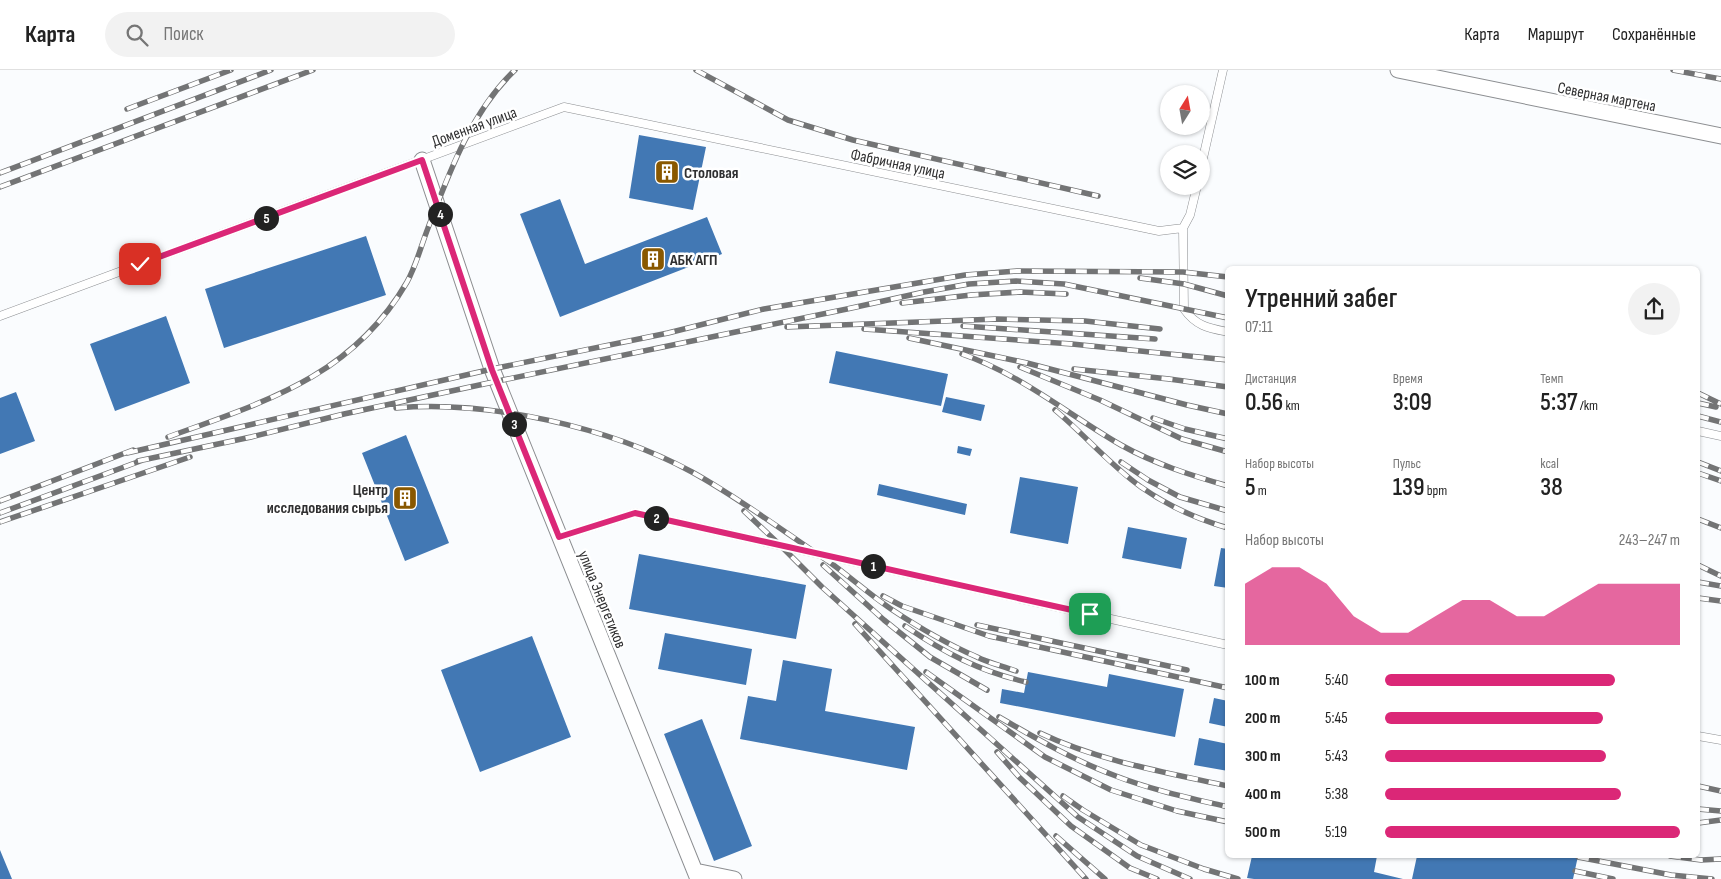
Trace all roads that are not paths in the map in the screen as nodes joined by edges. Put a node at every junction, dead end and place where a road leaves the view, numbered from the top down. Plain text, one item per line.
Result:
1 (1223, 70) edge
2 (1398, 70) edge
3 (564, 107) joint
4 (1721, 136) edge
5 (1206, 145) edge
6 (422, 160) junction
7 (1195, 195) edge
8 (1183, 228) junction
9 (0, 316) edge
10 (1225, 331) edge
11 (1700, 431) edge
12 (1721, 436) edge
13 (559, 537) junction
14 (1225, 644) edge
15 (1700, 736) edge
16 (1721, 740) edge
17 (696, 875) edge
18 (734, 879) edge

1 - 5 lane
2 - 4 street, Северная мартена
3 - 6 lane, Доменная улица
3 - 8 lane, Фабричная улица
6 - 9 lane, Доменная улица
6 - 13 street, улица Энергетиков
7 - 8 lane
8 - 10 lane
11 - 12 lane
13 - 14 lane
13 - 17 street, улица Энергетиков
15 - 16 lane
17 - 18 street

